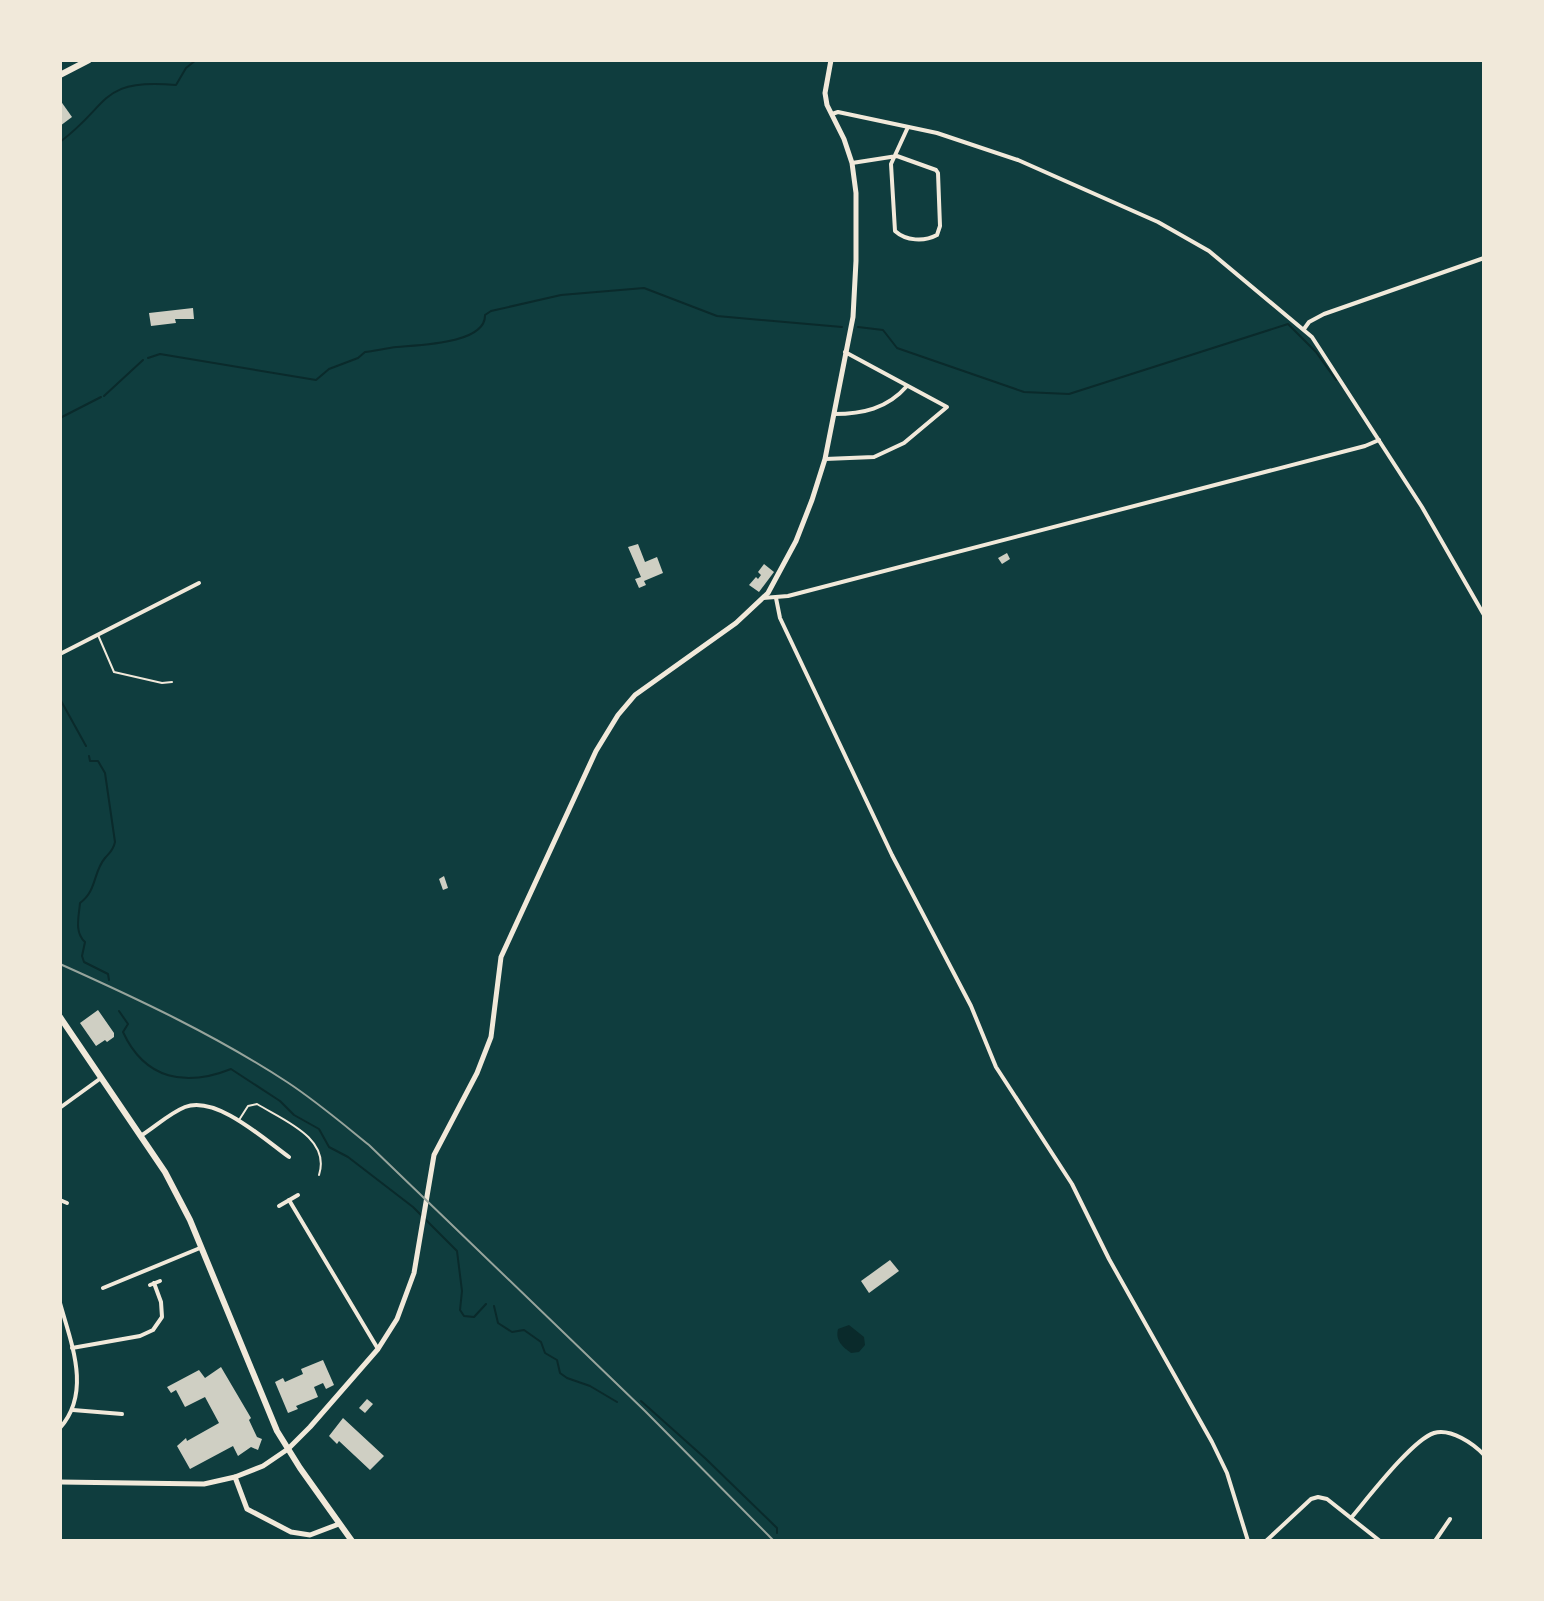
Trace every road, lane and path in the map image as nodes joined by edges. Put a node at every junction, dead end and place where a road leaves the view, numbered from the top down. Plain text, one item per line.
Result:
1 (89, 60) edge
2 (831, 60) edge
3 (60, 75) edge
4 (832, 114) junction
5 (908, 127) junction
6 (897, 156) junction
7 (852, 163) junction
8 (1484, 258) edge
9 (1304, 329) junction
10 (845, 352) junction
11 (907, 386) junction
12 (834, 414) junction
13 (1379, 440) junction
14 (825, 459) junction
15 (199, 583) dead end
16 (763, 598) junction
17 (776, 598) junction
18 (1484, 615) edge
19 (97, 634) junction
20 (60, 654) edge
21 (172, 682) dead end
22 (60, 1017) edge
23 (103, 1077) junction
24 (61, 1107) edge
25 (238, 1122) junction
26 (142, 1135) junction
27 (289, 1157) dead end
28 (319, 1175) dead end
29 (298, 1195) dead end
30 (60, 1200) edge
31 (289, 1200) junction
32 (67, 1203) dead end
33 (279, 1206) dead end
34 (201, 1248) junction
35 (155, 1283) dead end
36 (103, 1288) dead end
37 (60, 1303) edge
38 (72, 1348) junction
39 (378, 1349) junction
40 (73, 1410) junction
41 (122, 1414) dead end
42 (60, 1428) edge
43 (288, 1449) junction
44 (1484, 1455) edge
45 (235, 1477) junction
46 (60, 1482) edge
47 (1351, 1518) junction
48 (1450, 1519) dead end
49 (339, 1524) junction
50 (352, 1541) edge
51 (1248, 1541) edge
52 (1266, 1541) edge
53 (1380, 1541) edge
54 (1435, 1541) edge

1 - 3 main road
2 - 4 street
4 - 5 street
4 - 7 street
5 - 6 street
5 - 9 street
6 - 6 street
6 - 7 street
7 - 10 street
8 - 9 street
9 - 13 street
10 - 11 street
10 - 12 street
11 - 12 street
11 - 14 street
12 - 14 street
13 - 17 street
13 - 18 street
14 - 16 street
15 - 19 street
16 - 17 street
16 - 39 street
17 - 51 street
19 - 20 street
19 - 21 lane
22 - 23 main road
23 - 24 street
23 - 26 main road
25 - 26 street
25 - 27 street
25 - 28 lane
26 - 34 main road
29 - 31 street
30 - 32 street
31 - 33 street
31 - 39 street
34 - 36 street
34 - 43 main road
35 - 38 street
37 - 38 street
38 - 40 street
39 - 43 street
40 - 41 street
40 - 42 street
43 - 45 street
43 - 49 main road
44 - 47 street
45 - 46 street
45 - 49 street
47 - 52 street
47 - 53 street
48 - 54 street
49 - 50 main road

